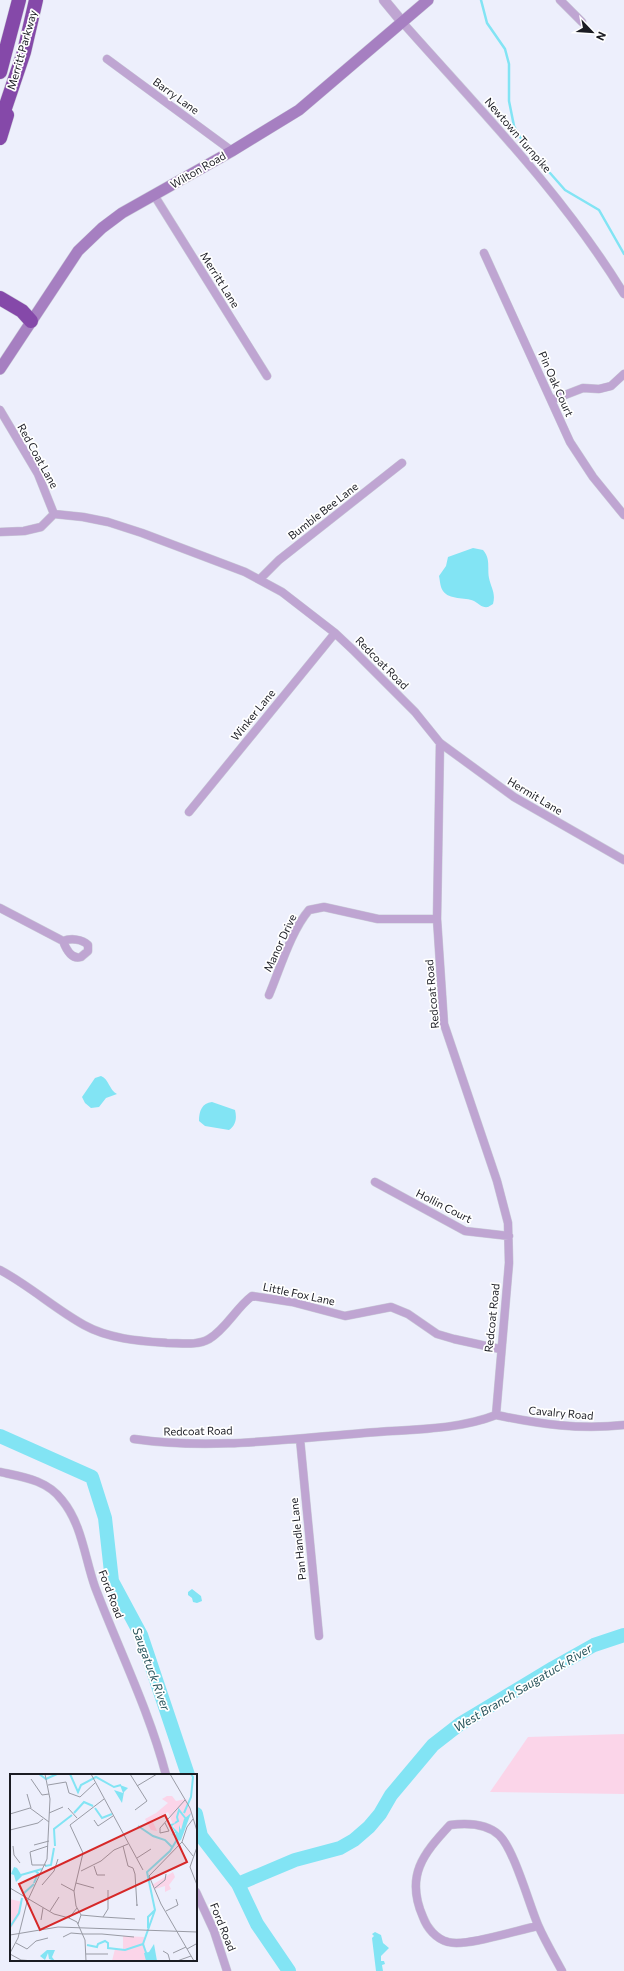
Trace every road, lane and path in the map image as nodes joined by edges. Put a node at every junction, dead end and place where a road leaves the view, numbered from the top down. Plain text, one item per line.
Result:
1 (19, 0) edge
2 (36, 0) edge
3 (384, 0) edge
4 (428, 0) edge
5 (560, 0) edge
6 (582, 22) dead end
7 (403, 23) junction
8 (24, 52) junction
9 (107, 59) dead end
10 (0, 72) edge
11 (0, 123) edge
12 (0, 138) edge
13 (232, 151) junction
14 (154, 195) junction
15 (484, 253) dead end
16 (624, 294) edge
17 (0, 298) edge
18 (0, 306) edge
19 (31, 320) junction
20 (0, 369) edge
21 (624, 374) edge
22 (266, 376) dead end
23 (552, 400) junction
24 (0, 410) edge
25 (402, 463) dead end
26 (54, 514) junction
27 (624, 515) edge
28 (0, 532) edge
29 (260, 579) junction
30 (335, 633) junction
31 (440, 743) junction
32 (189, 812) dead end
33 (624, 860) edge
34 (0, 908) edge
35 (437, 919) junction
36 (63, 941) dead end
37 (269, 995) dead end
38 (375, 1182) dead end
39 (509, 1236) junction
40 (0, 1270) edge
41 (500, 1349) junction
42 (496, 1415) junction
43 (624, 1425) edge
44 (134, 1439) dead end
45 (300, 1439) junction
46 (0, 1472) edge
47 (319, 1636) dead end
48 (166, 1774) edge
49 (197, 1894) edge
50 (538, 1926) junction
51 (227, 1971) edge
52 (562, 1971) edge

1 - 10 highway, Merritt Parkway
2 - 8 highway, Merritt Parkway
3 - 7 street, Newtown Turnpike
4 - 7 main road, Wilton Road
5 - 6 street
7 - 13 main road, Wilton Road
7 - 16 street, Newtown Turnpike
8 - 11 highway, Merritt Parkway
8 - 12 highway
9 - 13 street, Barry Lane
13 - 14 main road, Wilton Road
14 - 19 main road, Wilton Road
14 - 22 street, Merritt Lane
15 - 23 street, Pin Oak Court
17 - 19 highway
18 - 19 highway
19 - 20 main road, Wilton Road
21 - 23 street
23 - 27 street, Pin Oak Court
24 - 26 street, Red Coat Lane
25 - 29 street, Bumble Bee Lane
26 - 28 street
26 - 29 street, Redcoat Road
29 - 30 street, Redcoat Road
30 - 31 street, Redcoat Road
30 - 32 street, Winker Lane
31 - 33 street, Hermit Lane
31 - 35 street, Redcoat Road
34 - 36 street
35 - 37 street, Manor Drive
35 - 39 street, Redcoat Road
38 - 39 street, Hollin Court
39 - 41 street, Redcoat Road
40 - 41 street, Little Fox Lane
41 - 42 street, Redcoat Road
42 - 43 street, Cavalry Road
42 - 45 street, Redcoat Road
44 - 45 street, Redcoat Road
45 - 47 street, Pan Handle Lane
46 - 48 street, Ford Road
49 - 51 street, Ford Road
50 - 50 street
50 - 52 street

